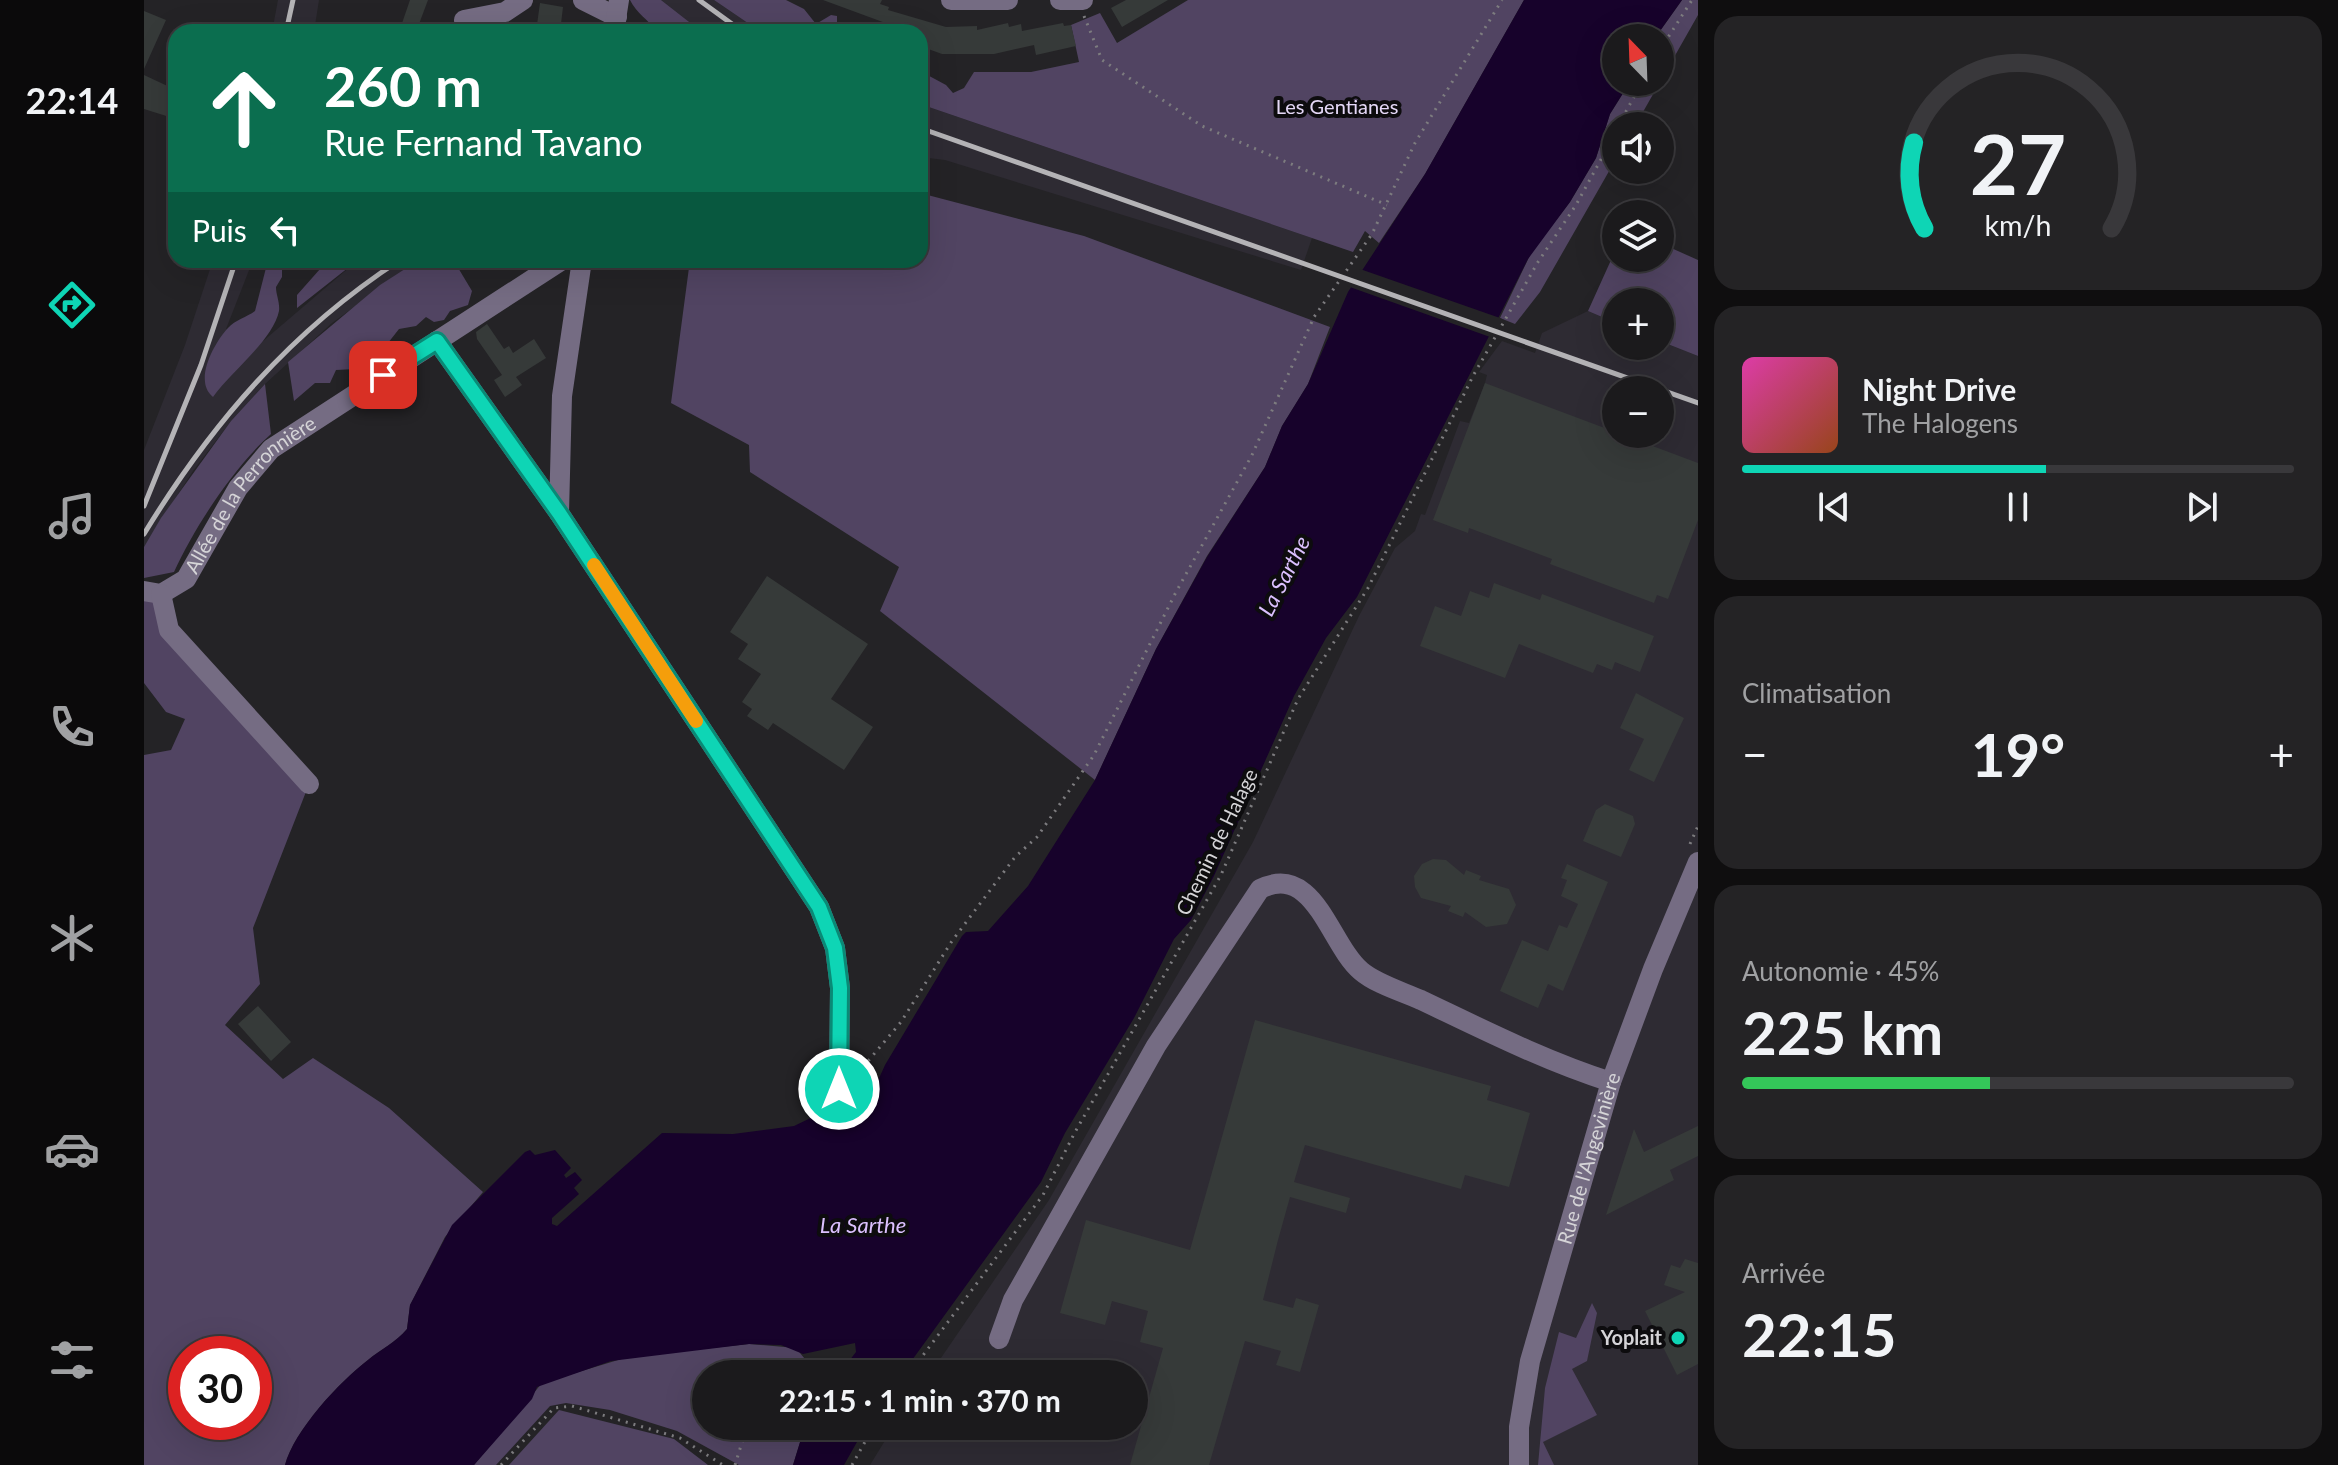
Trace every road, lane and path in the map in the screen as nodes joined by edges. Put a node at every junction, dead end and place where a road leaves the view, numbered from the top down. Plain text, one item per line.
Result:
1 (523, 0) edge
2 (583, 0) edge
3 (951, 0) edge
4 (1008, 0) edge
5 (1060, 0) edge
6 (1502, 0) edge
7 (1692, 0) edge
8 (1084, 10) edge
9 (617, 16) edge
10 (464, 20) dead end
11 (1674, 28) edge
12 (1602, 156) edge
13 (1387, 205) junction
14 (550, 268) edge
15 (581, 268) edge
16 (437, 341) junction
17 (559, 513) junction
18 (153, 592) edge
19 (309, 784) dead end
20 (1698, 862) edge
21 (839, 1082) joint
22 (1611, 1082) junction
23 (999, 1339) dead end
24 (919, 1360) edge
25 (743, 1440) edge
26 (866, 1440) edge
27 (501, 1465) edge
28 (723, 1465) edge
29 (735, 1465) edge
30 (852, 1465) edge
31 (1519, 1465) edge

1 - 10 street
2 - 9 street
3 - 4 street
5 - 8 street
6 - 13 path
7 - 11 path
8 - 13 path
12 - 24 path, Chemin de Halage
13 - 21 path
14 - 16 street, Allée de la Perronnière
15 - 17 street
16 - 17 street
16 - 18 street, Allée de la Perronnière
17 - 21 street
18 - 19 street
20 - 22 street, Rue de l'Angevinière
22 - 23 street
22 - 31 street, Rue de l'Angevinière
25 - 29 path
26 - 30 path
27 - 28 path

